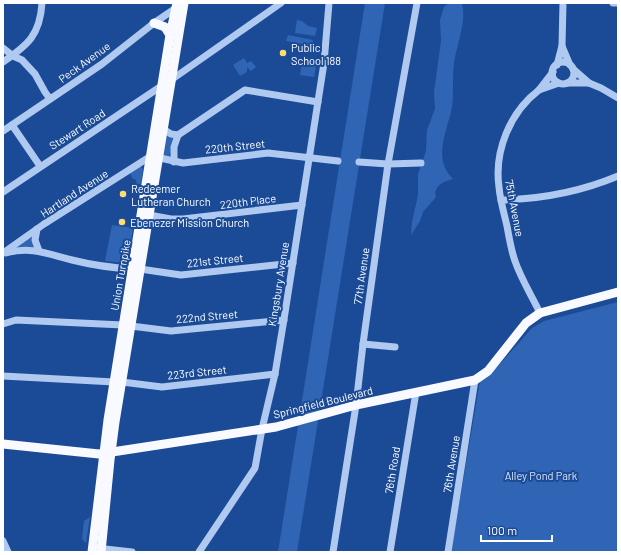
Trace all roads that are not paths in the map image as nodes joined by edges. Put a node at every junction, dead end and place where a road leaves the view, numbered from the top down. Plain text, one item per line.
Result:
1 (42, 3) edge
2 (184, 3) edge
3 (281, 3) edge
4 (329, 3) edge
5 (417, 3) edge
6 (563, 3) edge
7 (613, 3) edge
8 (618, 3) edge
9 (176, 6) edge
10 (154, 23) junction
11 (170, 35) junction
12 (562, 46) junction
13 (3, 48) edge
14 (13, 56) junction
15 (3, 62) edge
16 (557, 64) junction
17 (571, 67) junction
18 (552, 72) junction
19 (171, 80) junction
20 (559, 83) junction
21 (567, 83) junction
22 (589, 83) junction
23 (163, 85) junction
24 (539, 90) junction
25 (618, 98) edge
26 (50, 99) junction
27 (318, 102) junction
28 (12, 125) junction
29 (163, 129) junction
30 (3, 131) edge
31 (178, 135) junction
32 (155, 157) junction
33 (310, 157) junction
34 (338, 161) dead end
35 (174, 162) junction
36 (358, 162) dead end
37 (421, 162) dead end
38 (388, 164) junction
39 (40, 166) junction
40 (618, 176) edge
41 (3, 192) edge
42 (501, 200) junction
43 (302, 205) junction
44 (149, 214) junction
45 (37, 229) junction
46 (39, 251) junction
47 (3, 253) edge
48 (293, 263) junction
49 (137, 269) junction
50 (618, 292) edge
51 (540, 313) junction
52 (284, 320) junction
53 (3, 324) edge
54 (127, 325) junction
55 (363, 344) junction
56 (395, 347) dead end
57 (275, 374) junction
58 (3, 376) edge
59 (475, 380) junction
60 (118, 382) junction
61 (416, 392) junction
62 (356, 405) junction
63 (262, 429) junction
64 (3, 444) edge
65 (107, 453) junction
66 (3, 541) edge
67 (96, 550) edge
68 (8, 552) edge
69 (132, 552) edge
70 (200, 552) edge
71 (333, 552) edge
72 (390, 552) edge
73 (448, 552) edge

1 - 14 street
2 - 19 main road, Union Turnpike
3 - 19 street
4 - 27 street, Kingsbury Avenue
5 - 38 street, 77th Avenue
6 - 12 street
7 - 8 street
9 - 10 street, Peck Avenue
9 - 11 main road, Union Turnpike
10 - 11 main road
10 - 26 street, Peck Avenue
11 - 23 main road, Union Turnpike
12 - 16 street
12 - 17 street
13 - 14 street
14 - 15 street
14 - 26 street
16 - 17 street
16 - 18 street
17 - 21 street
17 - 22 street
18 - 20 street
18 - 24 street, 75th Avenue
19 - 29 main road, Union Turnpike
20 - 21 street
20 - 24 street, 75th Avenue
21 - 22 street
22 - 25 street
23 - 32 main road, Union Turnpike
23 - 39 street, Stewart Road
24 - 42 street, 75th Avenue
26 - 28 street, Peck Avenue
27 - 31 street
27 - 33 street, Kingsbury Avenue
28 - 30 street, Peck Avenue
28 - 39 street
29 - 31 street
29 - 32 main road, Union Turnpike
31 - 35 street
32 - 35 street, 220th Street
32 - 44 main road, Union Turnpike
32 - 45 street, Hartland Avenue
32 - 49 main road, Union Turnpike
33 - 34 street, 220th Street
33 - 35 street, 220th Street
33 - 43 street, Kingsbury Avenue
36 - 38 street
37 - 38 street
38 - 55 street, 77th Avenue
39 - 41 street, Stewart Road
40 - 42 street
42 - 51 street, 75th Avenue
43 - 44 street, 220th Place
43 - 48 street, Kingsbury Avenue
44 - 49 main road, Union Turnpike
45 - 46 street
45 - 47 street, Hartland Avenue
46 - 47 street, 221st Street
46 - 49 street, 221st Street
48 - 49 street, 221st Street
48 - 52 street, Kingsbury Avenue
49 - 54 main road, Union Turnpike
50 - 51 main road, Springfield Boulevard
51 - 59 main road, Springfield Boulevard
52 - 54 street, 222nd Street
52 - 57 street, Kingsbury Avenue
53 - 54 street, 222nd Street
54 - 60 main road, Union Turnpike
55 - 56 street
55 - 62 street, 77th Avenue
57 - 60 street, 223rd Street
57 - 63 street, Kingsbury Avenue
58 - 60 street, 223rd Street
59 - 61 main road, Springfield Boulevard
59 - 73 street, 76th Avenue
60 - 65 main road, Union Turnpike
61 - 62 main road, Springfield Boulevard
61 - 72 street, 76th Road
62 - 63 main road, Springfield Boulevard
62 - 71 street, 77th Avenue
63 - 65 main road, Springfield Boulevard
63 - 70 street, Kingsbury Avenue
64 - 65 main road, Springfield Boulevard
65 - 67 main road, Union Turnpike
66 - 68 street
67 - 69 street

